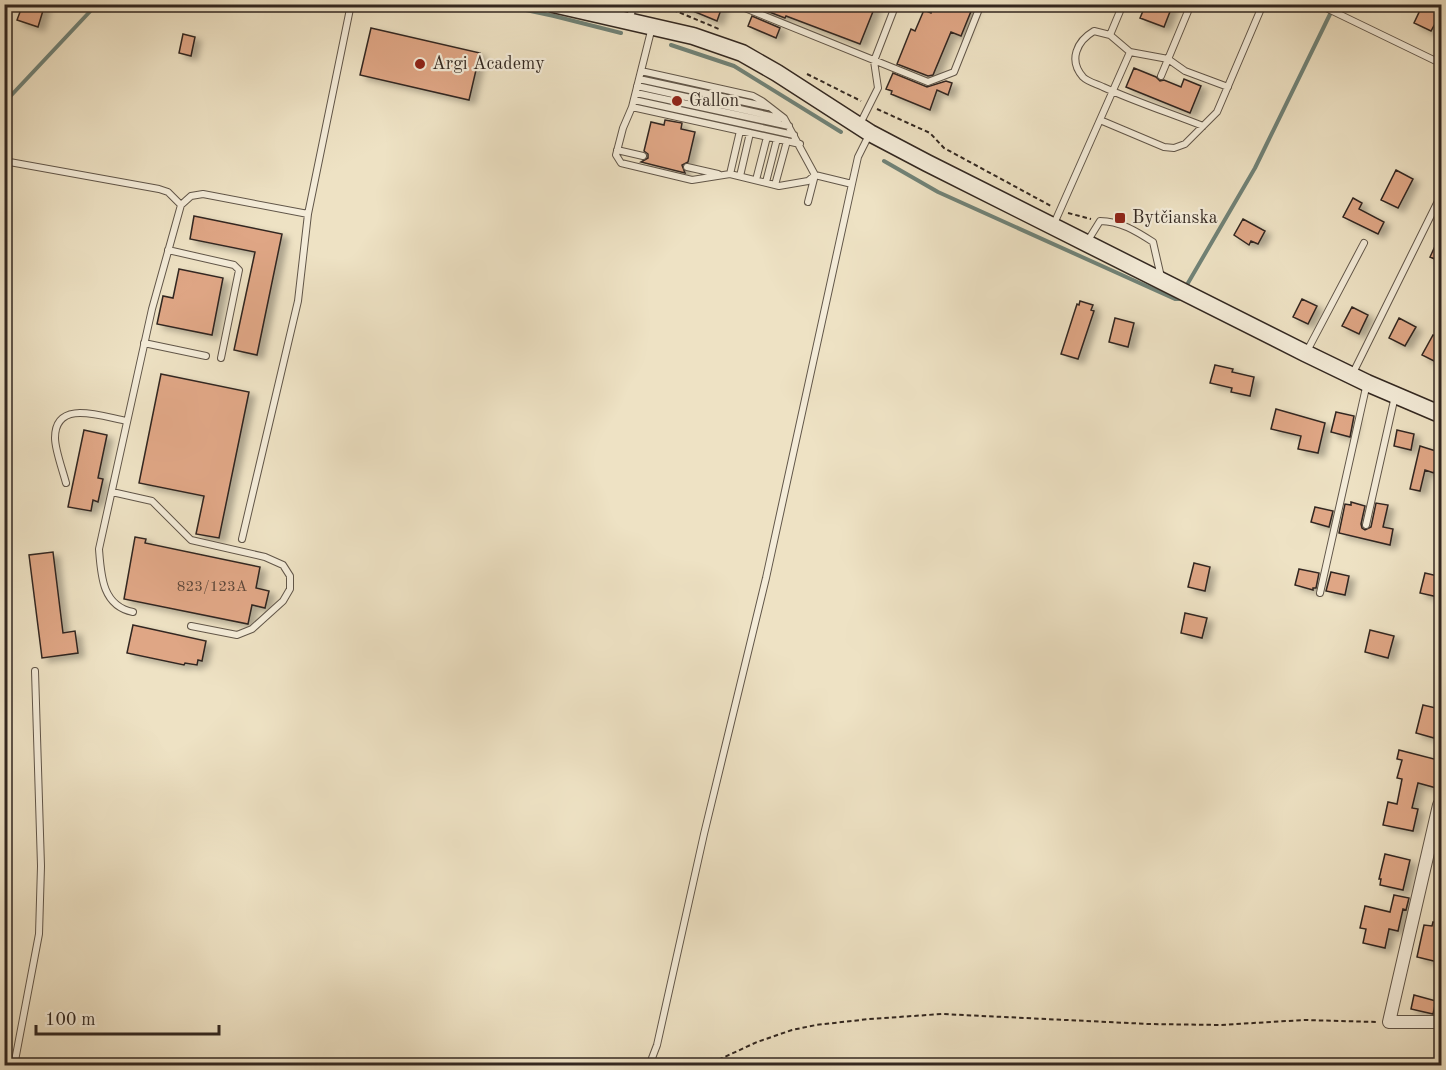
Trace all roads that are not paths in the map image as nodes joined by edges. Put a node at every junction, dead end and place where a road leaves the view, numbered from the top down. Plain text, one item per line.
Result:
1 (351, 4) edge
2 (554, 4) edge
3 (735, 4) edge
4 (896, 4) edge
5 (981, 4) edge
6 (1123, 4) edge
7 (1191, 4) edge
8 (1263, 4) edge
9 (1318, 4) edge
10 (632, 13) edge
11 (652, 26) junction
12 (1110, 35) junction
13 (1130, 52) junction
14 (1168, 60) junction
15 (874, 61) junction
16 (1441, 63) edge
17 (641, 71) junction
18 (1161, 76) dead end
19 (1228, 87) junction
20 (637, 89) junction
21 (1113, 92) junction
22 (632, 107) junction
23 (770, 107) junction
24 (784, 118) junction
25 (1100, 120) junction
26 (789, 126) junction
27 (1203, 126) junction
28 (864, 129) junction
29 (740, 131) junction
30 (750, 133) junction
31 (794, 135) junction
32 (766, 137) junction
33 (777, 139) junction
34 (786, 141) junction
35 (800, 144) junction
36 (617, 153) junction
37 (643, 156) dead end
38 (4, 160) edge
39 (687, 167) dead end
40 (719, 174) junction
41 (730, 174) junction
42 (740, 176) junction
43 (815, 176) junction
44 (756, 180) junction
45 (766, 183) junction
46 (852, 184) junction
47 (775, 185) junction
48 (1442, 193) edge
49 (808, 202) dead end
50 (181, 205) junction
51 (308, 214) junction
52 (1053, 226) junction
53 (1086, 243) junction
54 (1364, 243) dead end
55 (168, 250) junction
56 (1161, 281) junction
57 (144, 343) junction
58 (1305, 353) junction
59 (206, 356) dead end
60 (221, 358) dead end
61 (1360, 380) junction
62 (1396, 395) junction
63 (1442, 415) edge
64 (127, 422) junction
65 (66, 483) dead end
66 (112, 492) junction
67 (1366, 525) dead end
68 (242, 539) dead end
69 (1320, 593) dead end
70 (133, 612) dead end
71 (191, 626) dead end
72 (35, 671) dead end
73 (1439, 805) dead end
74 (1442, 1022) edge
75 (14, 1065) edge
76 (649, 1065) edge

1 - 51 lane
2 - 10 main road
3 - 15 lane
4 - 15 lane
5 - 15 lane
6 - 12 lane
7 - 14 lane
8 - 19 lane
9 - 16 lane
10 - 11 main road
11 - 17 lane
11 - 28 main road
12 - 13 lane
12 - 21 lane
13 - 14 lane
13 - 21 lane
14 - 18 lane
14 - 19 lane
15 - 28 lane
17 - 20 lane
17 - 23 lane
19 - 27 lane
20 - 22 lane
20 - 23 lane
20 - 24 lane
20 - 26 lane
20 - 31 lane
21 - 25 lane
21 - 27 lane
22 - 29 lane
22 - 36 lane
23 - 24 lane
24 - 26 lane
25 - 27 lane
25 - 52 lane
26 - 31 lane
28 - 46 lane
28 - 52 main road
29 - 30 lane
29 - 41 lane
30 - 32 lane
30 - 42 lane
31 - 35 lane
32 - 33 lane
32 - 44 lane
33 - 34 lane
33 - 45 lane
34 - 35 lane
34 - 47 lane
35 - 43 lane
36 - 37 lane
36 - 40 lane
38 - 50 lane
39 - 40 lane
40 - 41 lane
41 - 42 lane
42 - 44 lane
43 - 46 lane
43 - 47 lane
43 - 49 lane
44 - 45 lane
45 - 47 lane
46 - 76 lane
48 - 61 lane
50 - 51 lane
50 - 55 lane
51 - 68 lane
52 - 53 main road
53 - 56 main road
53 - 56 lane
54 - 58 lane
55 - 57 lane
55 - 60 lane
56 - 58 main road
57 - 59 lane
57 - 64 lane
58 - 61 main road
61 - 62 main road
61 - 69 lane
62 - 63 main road
62 - 67 lane
64 - 65 lane
64 - 66 lane
66 - 70 lane
66 - 71 lane
72 - 75 lane
73 - 74 street

